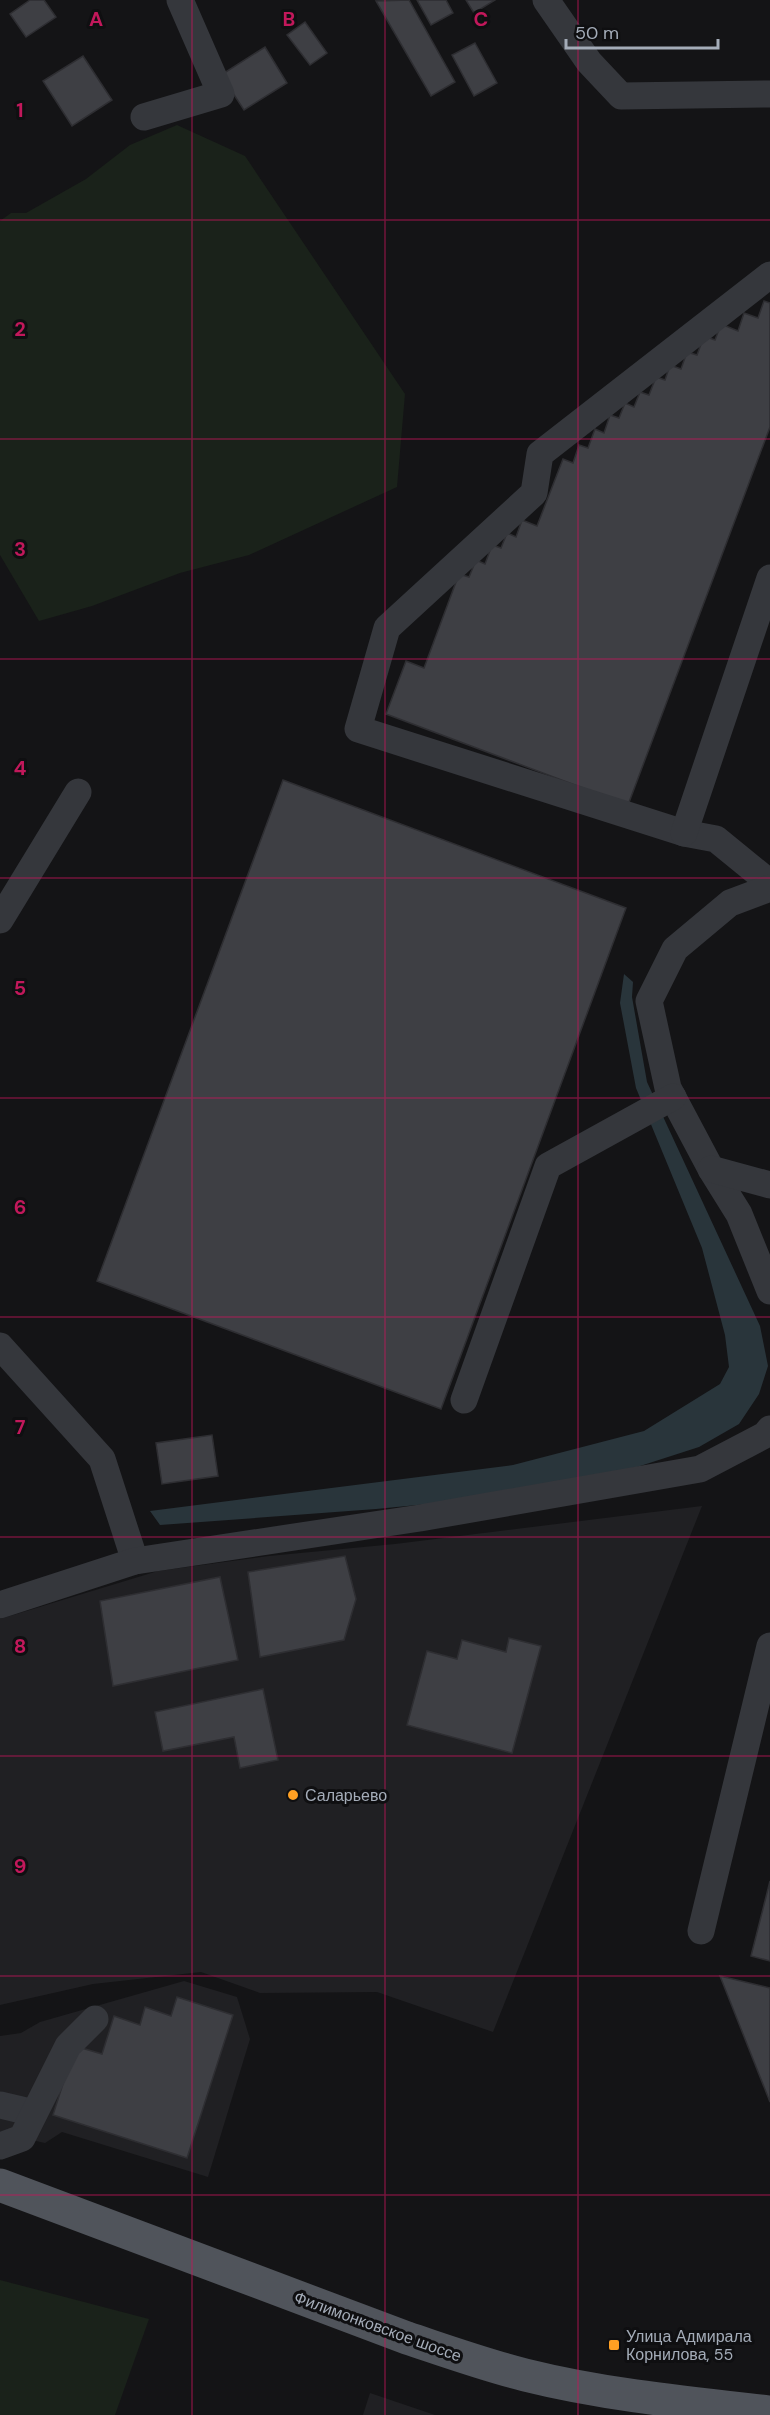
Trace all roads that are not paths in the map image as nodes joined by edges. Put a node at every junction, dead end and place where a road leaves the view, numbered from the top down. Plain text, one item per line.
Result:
1 (180, 0) edge
2 (546, 0) edge
3 (770, 94) edge
4 (144, 117) dead end
5 (770, 275) edge
6 (770, 578) edge
7 (78, 792) dead end
8 (684, 833) junction
9 (770, 883) edge
10 (770, 888) edge
11 (0, 920) edge
12 (673, 1097) junction
13 (711, 1169) junction
14 (770, 1185) edge
15 (770, 1292) edge
16 (0, 1346) edge
17 (464, 1400) dead end
18 (770, 1429) edge
19 (135, 1561) junction
20 (0, 1605) edge
21 (770, 1646) edge
22 (701, 1931) dead end
23 (95, 2019) dead end
24 (0, 2105) edge
25 (34, 2113) junction
26 (0, 2146) edge
27 (0, 2185) edge
28 (770, 2412) edge

1 - 4 street
2 - 3 street
5 - 8 street
6 - 8 street
7 - 11 street
8 - 9 street
10 - 12 street
12 - 13 street
12 - 17 street
13 - 14 street
13 - 15 street
16 - 19 street
18 - 19 street
19 - 20 street
21 - 22 street
23 - 25 street
24 - 25 street
25 - 26 street
27 - 28 main road, Филимонковское шоссе

